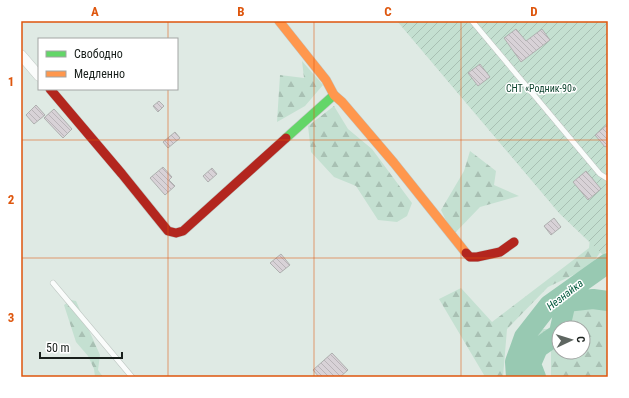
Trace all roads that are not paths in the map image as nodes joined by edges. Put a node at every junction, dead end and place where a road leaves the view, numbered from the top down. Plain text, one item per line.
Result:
1 (279, 21) edge
2 (472, 21) edge
3 (21, 55) edge
4 (38, 75) edge
5 (51, 90) edge
6 (334, 95) junction
7 (608, 179) edge
8 (514, 242) dead end
9 (53, 283) dead end
10 (132, 377) edge

1 - 6 street
2 - 7 lane
3 - 4 street
5 - 6 street
6 - 8 street
9 - 10 lane

